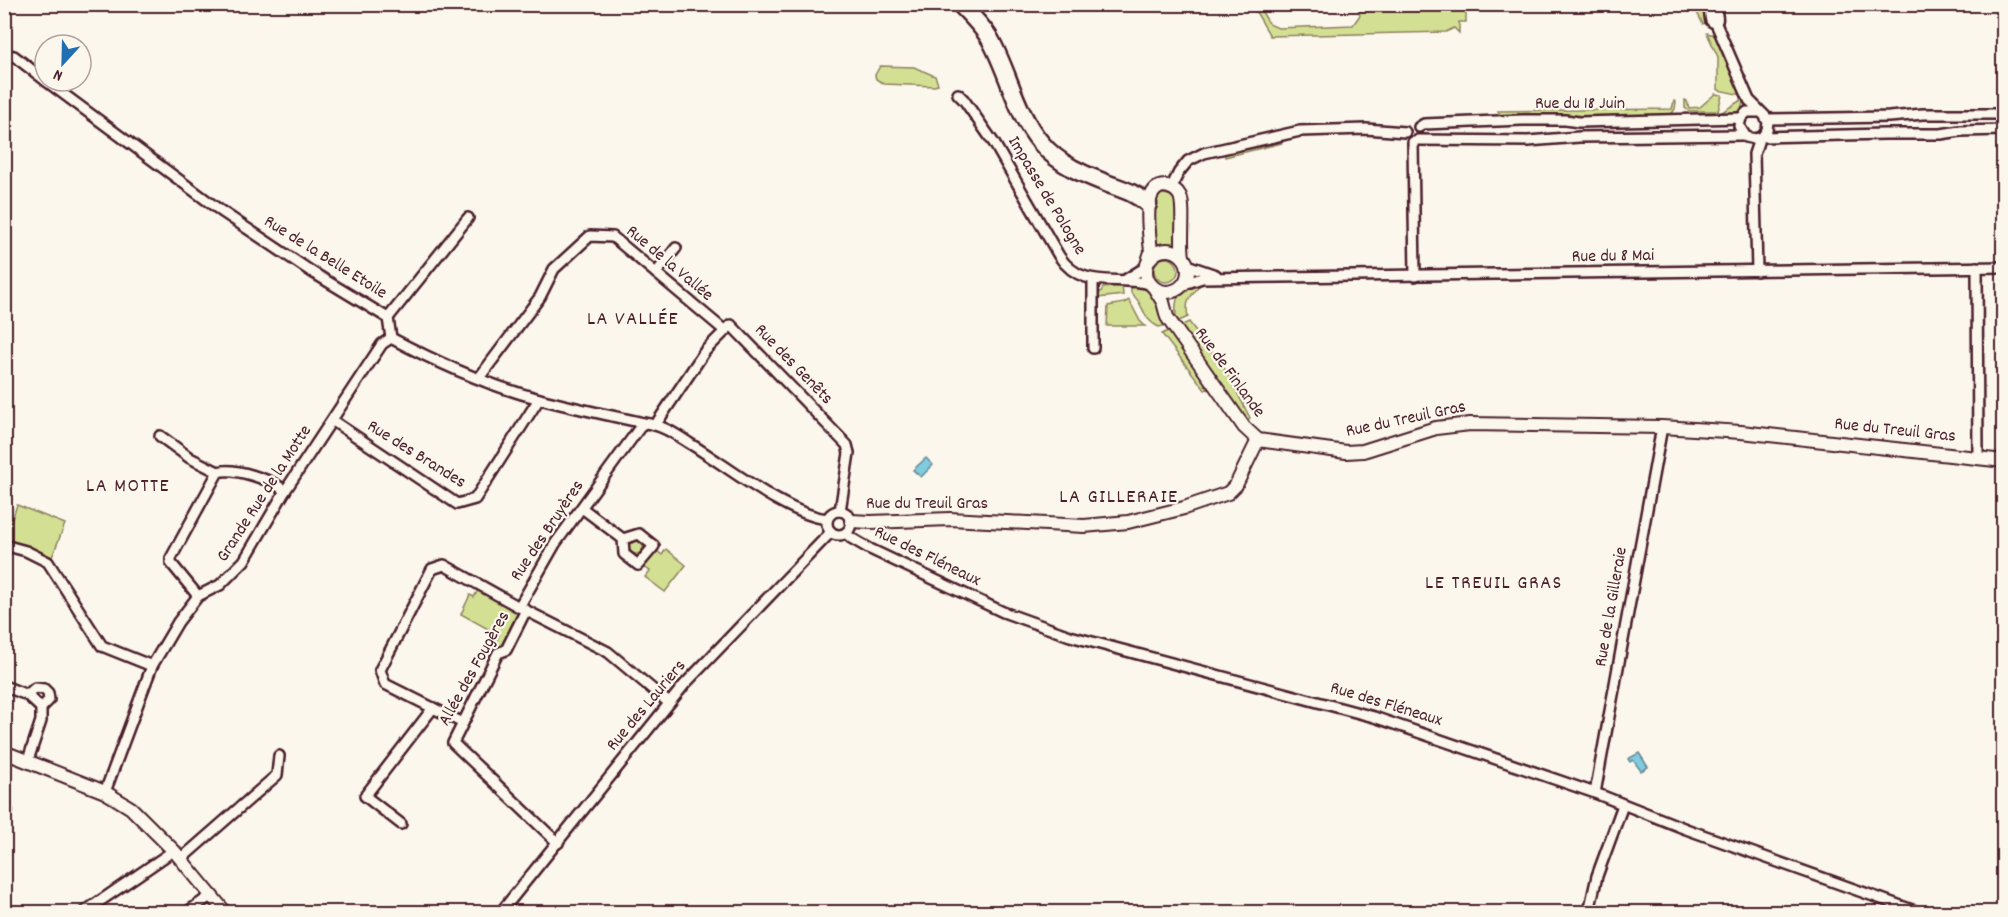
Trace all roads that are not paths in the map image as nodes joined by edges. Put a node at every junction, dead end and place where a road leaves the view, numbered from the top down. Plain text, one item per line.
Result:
1 (960, 4) edge
2 (1713, 12) edge
3 (7, 57) edge
4 (33, 70) edge
5 (62, 93) edge
6 (958, 94) dead end
7 (1749, 100) junction
8 (2004, 114) edge
9 (1763, 115) junction
10 (1743, 116) junction
11 (1419, 127) junction
12 (2004, 130) edge
13 (1405, 132) junction
14 (1745, 136) junction
15 (1760, 138) junction
16 (1415, 141) junction
17 (1754, 154) junction
18 (1171, 188) junction
19 (1148, 204) junction
20 (468, 218) dead end
21 (676, 248) dead end
22 (1185, 261) junction
23 (1147, 263) junction
24 (1977, 267) junction
25 (2004, 267) edge
26 (1757, 271) junction
27 (656, 273) junction
28 (1415, 276) junction
29 (1224, 278) junction
30 (1093, 280) junction
31 (1125, 280) junction
32 (1152, 286) junction
33 (1180, 287) junction
34 (388, 318) junction
35 (1173, 326) junction
36 (724, 330) junction
37 (391, 338) junction
38 (1093, 348) dead end
39 (479, 378) junction
40 (538, 399) junction
41 (333, 421) junction
42 (643, 423) junction
43 (656, 424) junction
44 (1662, 427) junction
45 (160, 436) dead end
46 (1258, 440) junction
47 (1978, 458) junction
48 (2004, 461) edge
49 (218, 472) junction
50 (285, 491) junction
51 (582, 508) junction
52 (840, 511) junction
53 (827, 519) junction
54 (849, 527) junction
55 (831, 532) junction
56 (623, 539) dead end
57 (4, 545) edge
58 (198, 596) junction
59 (522, 608) junction
60 (152, 666) junction
61 (4, 686) edge
62 (27, 695) junction
63 (669, 703) junction
64 (41, 708) junction
65 (433, 708) junction
66 (463, 723) junction
67 (4, 752) edge
68 (279, 756) dead end
69 (28, 760) junction
70 (105, 792) junction
71 (1595, 793) junction
72 (1623, 805) junction
73 (401, 824) dead end
74 (558, 843) junction
75 (177, 855) junction
76 (212, 895) junction
77 (84, 912) edge
78 (188, 912) edge
79 (225, 912) edge
80 (501, 912) edge
81 (1589, 912) edge
82 (1918, 912) edge

1 - 19 highway
2 - 7 street
3 - 4 street, Rue de la Belle Etoile
5 - 34 street, Rue de la Belle Etoile
6 - 30 street, Impasse de Pologne
7 - 9 street
7 - 10 street
8 - 9 street
9 - 10 street
9 - 15 street
10 - 11 street, Rue du 18 Juin
10 - 14 street
11 - 13 street
11 - 16 street
12 - 15 street
13 - 16 street
13 - 18 street
14 - 15 street
14 - 16 street
14 - 17 street
15 - 17 street
16 - 28 street
17 - 26 street
18 - 19 street
18 - 22 street
19 - 23 street
20 - 34 street
21 - 27 street
22 - 23 street
22 - 29 street
22 - 33 street
23 - 31 street
23 - 32 street
24 - 25 street, Rue du 8 Mai
24 - 26 street, Rue du 8 Mai
24 - 47 street
26 - 28 street, Rue du 8 Mai
27 - 36 street, Rue de la Vallée
27 - 39 street, Rue de la Vallée
28 - 29 street, Rue du 8 Mai
29 - 33 street, Rue du 8 Mai
30 - 31 street, Impasse de Pologne
30 - 38 street
31 - 32 street, Impasse de Pologne
32 - 33 street
32 - 35 street, Rue de Finlande
33 - 35 street, Rue de Finlande
34 - 37 street, Rue de la Belle Etoile
35 - 46 street, Rue de Finlande
36 - 43 street, Rue des Genêts
36 - 52 street, Rue des Genêts
37 - 39 street
37 - 41 street, Grande Rue de la Motte
39 - 40 street
40 - 41 street, Rue des Brandes
40 - 42 street
41 - 50 street, Grande Rue de la Motte
42 - 43 street
42 - 51 street, Rue des Bruyères
43 - 53 street
44 - 46 street, Rue du Treuil Gras
44 - 47 street, Rue du Treuil Gras
44 - 71 street, Rue de la Gilleraie
45 - 49 street
46 - 54 street, Rue du Treuil Gras
47 - 48 street, Rue du Treuil Gras
49 - 50 street
49 - 58 street
50 - 58 street, Grande Rue de la Motte
51 - 56 street
51 - 59 street, Rue des Bruyères
52 - 53 street, Rue du Treuil Gras
52 - 54 street, Rue du Treuil Gras
53 - 55 street
54 - 55 street, Rue du Treuil Gras
54 - 71 street, Rue des Fléneaux
55 - 63 street, Rue des Lauriers
57 - 60 street
58 - 60 street, Grande Rue de la Motte
59 - 63 street
59 - 65 street, Rue des Bruyères
59 - 66 street, Allée des Fougères
60 - 70 street, Grande Rue de la Motte
61 - 62 street
62 - 64 street
62 - 64 street
63 - 74 street, Rue des Lauriers
64 - 69 street
65 - 66 street, Rue des Bruyères
65 - 73 street
66 - 74 street, Allée des Fougères
67 - 69 street
68 - 75 street
69 - 70 street
70 - 75 street
71 - 72 street, Rue des Fléneaux
72 - 81 street
72 - 82 street, Rue des Fléneaux
74 - 80 street, Rue des Lauriers
75 - 76 street
75 - 77 street
76 - 78 street
76 - 79 street

